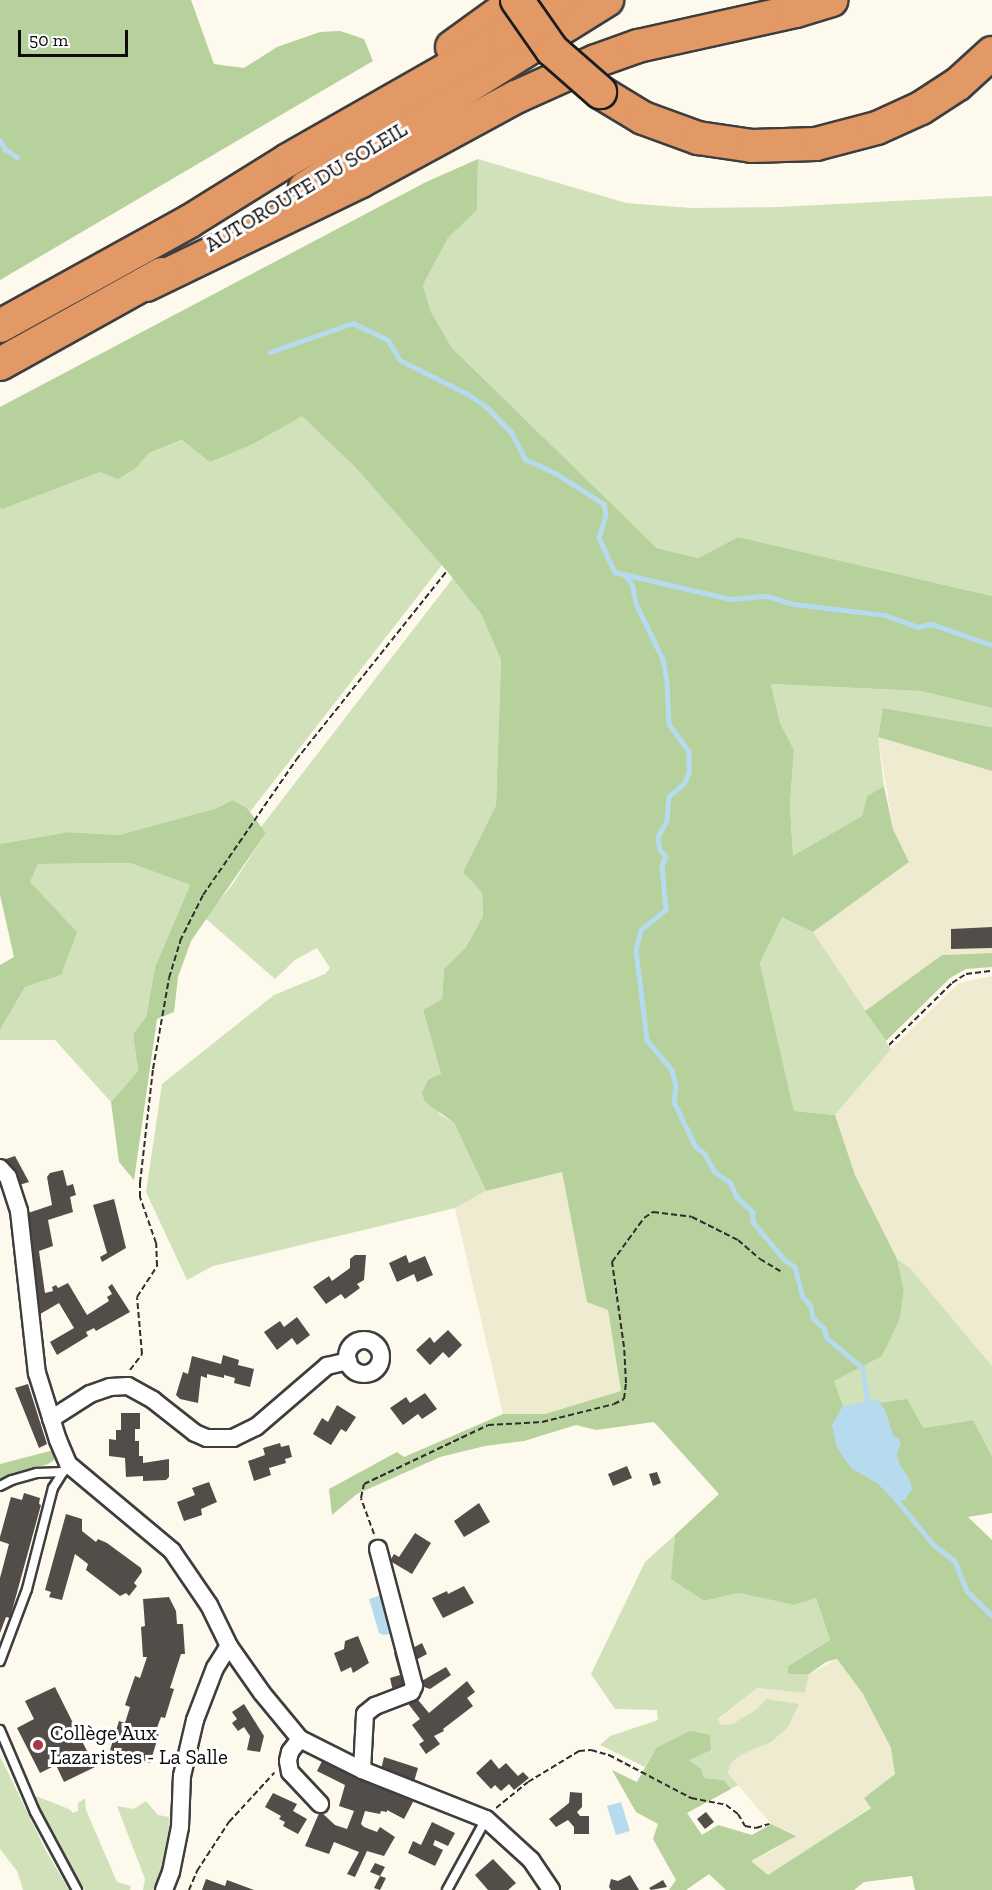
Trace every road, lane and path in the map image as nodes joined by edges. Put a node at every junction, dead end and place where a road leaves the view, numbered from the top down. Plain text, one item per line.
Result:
1 (517, 0) edge
2 (560, 0) edge
3 (607, 0) edge
4 (831, 0) edge
5 (992, 53) edge
6 (321, 144) junction
7 (146, 285) junction
8 (0, 326) edge
9 (0, 364) edge
10 (447, 571) dead end
11 (992, 971) edge
12 (889, 1046) dead end
13 (0, 1168) edge
14 (782, 1272) dead end
15 (348, 1361) dead end
16 (122, 1386) junction
17 (51, 1419) junction
18 (65, 1468) junction
19 (0, 1486) edge
20 (378, 1549) joint
21 (229, 1646) junction
22 (0, 1662) edge
23 (0, 1730) edge
24 (300, 1739) junction
25 (288, 1761) junction
26 (362, 1770) junction
27 (320, 1804) dead end
28 (486, 1820) junction
29 (769, 1824) dead end
30 (77, 1890) edge
31 (164, 1890) edge
32 (189, 1890) edge
33 (447, 1890) edge
34 (551, 1890) edge

1 - 5 highway, bridge
1 - 6 highway
2 - 6 highway, AUTOROUTE DU SOLEIL
3 - 7 highway, AUTOROUTE DU SOLEIL
4 - 7 highway
6 - 8 highway, AUTOROUTE DU SOLEIL
7 - 9 highway, AUTOROUTE DU SOLEIL
10 - 16 path
11 - 12 path
13 - 17 street
14 - 20 path
15 - 16 street
16 - 17 street
17 - 18 street
18 - 19 lane
18 - 21 street
18 - 22 lane
20 - 26 street
21 - 24 street
21 - 31 street
23 - 30 lane
24 - 25 street
24 - 26 street
25 - 27 street
25 - 32 path
26 - 28 street
28 - 29 path
28 - 33 lane
28 - 34 street

